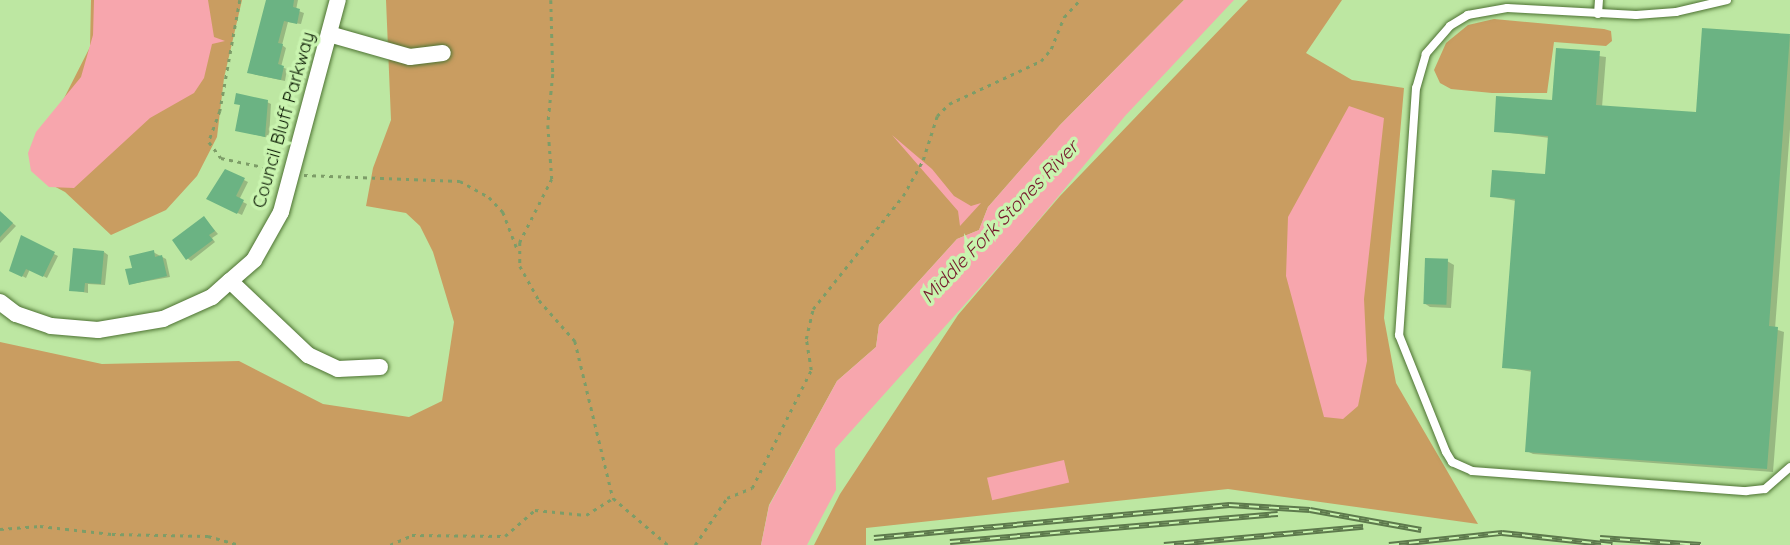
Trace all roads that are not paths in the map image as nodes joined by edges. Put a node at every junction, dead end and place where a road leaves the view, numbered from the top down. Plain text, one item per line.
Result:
1 (338, 0) edge
2 (1599, 0) edge
3 (1727, 0) edge
4 (1598, 13) junction
5 (329, 34) junction
6 (443, 52) dead end
7 (230, 281) junction
8 (0, 302) edge
9 (380, 367) dead end
10 (1790, 467) edge

1 - 5 street, Council Bluff Parkway
2 - 4 lane
3 - 4 lane
4 - 10 lane
5 - 6 street
5 - 7 street, Council Bluff Parkway
7 - 8 street, Council Bluff Parkway
7 - 9 street

